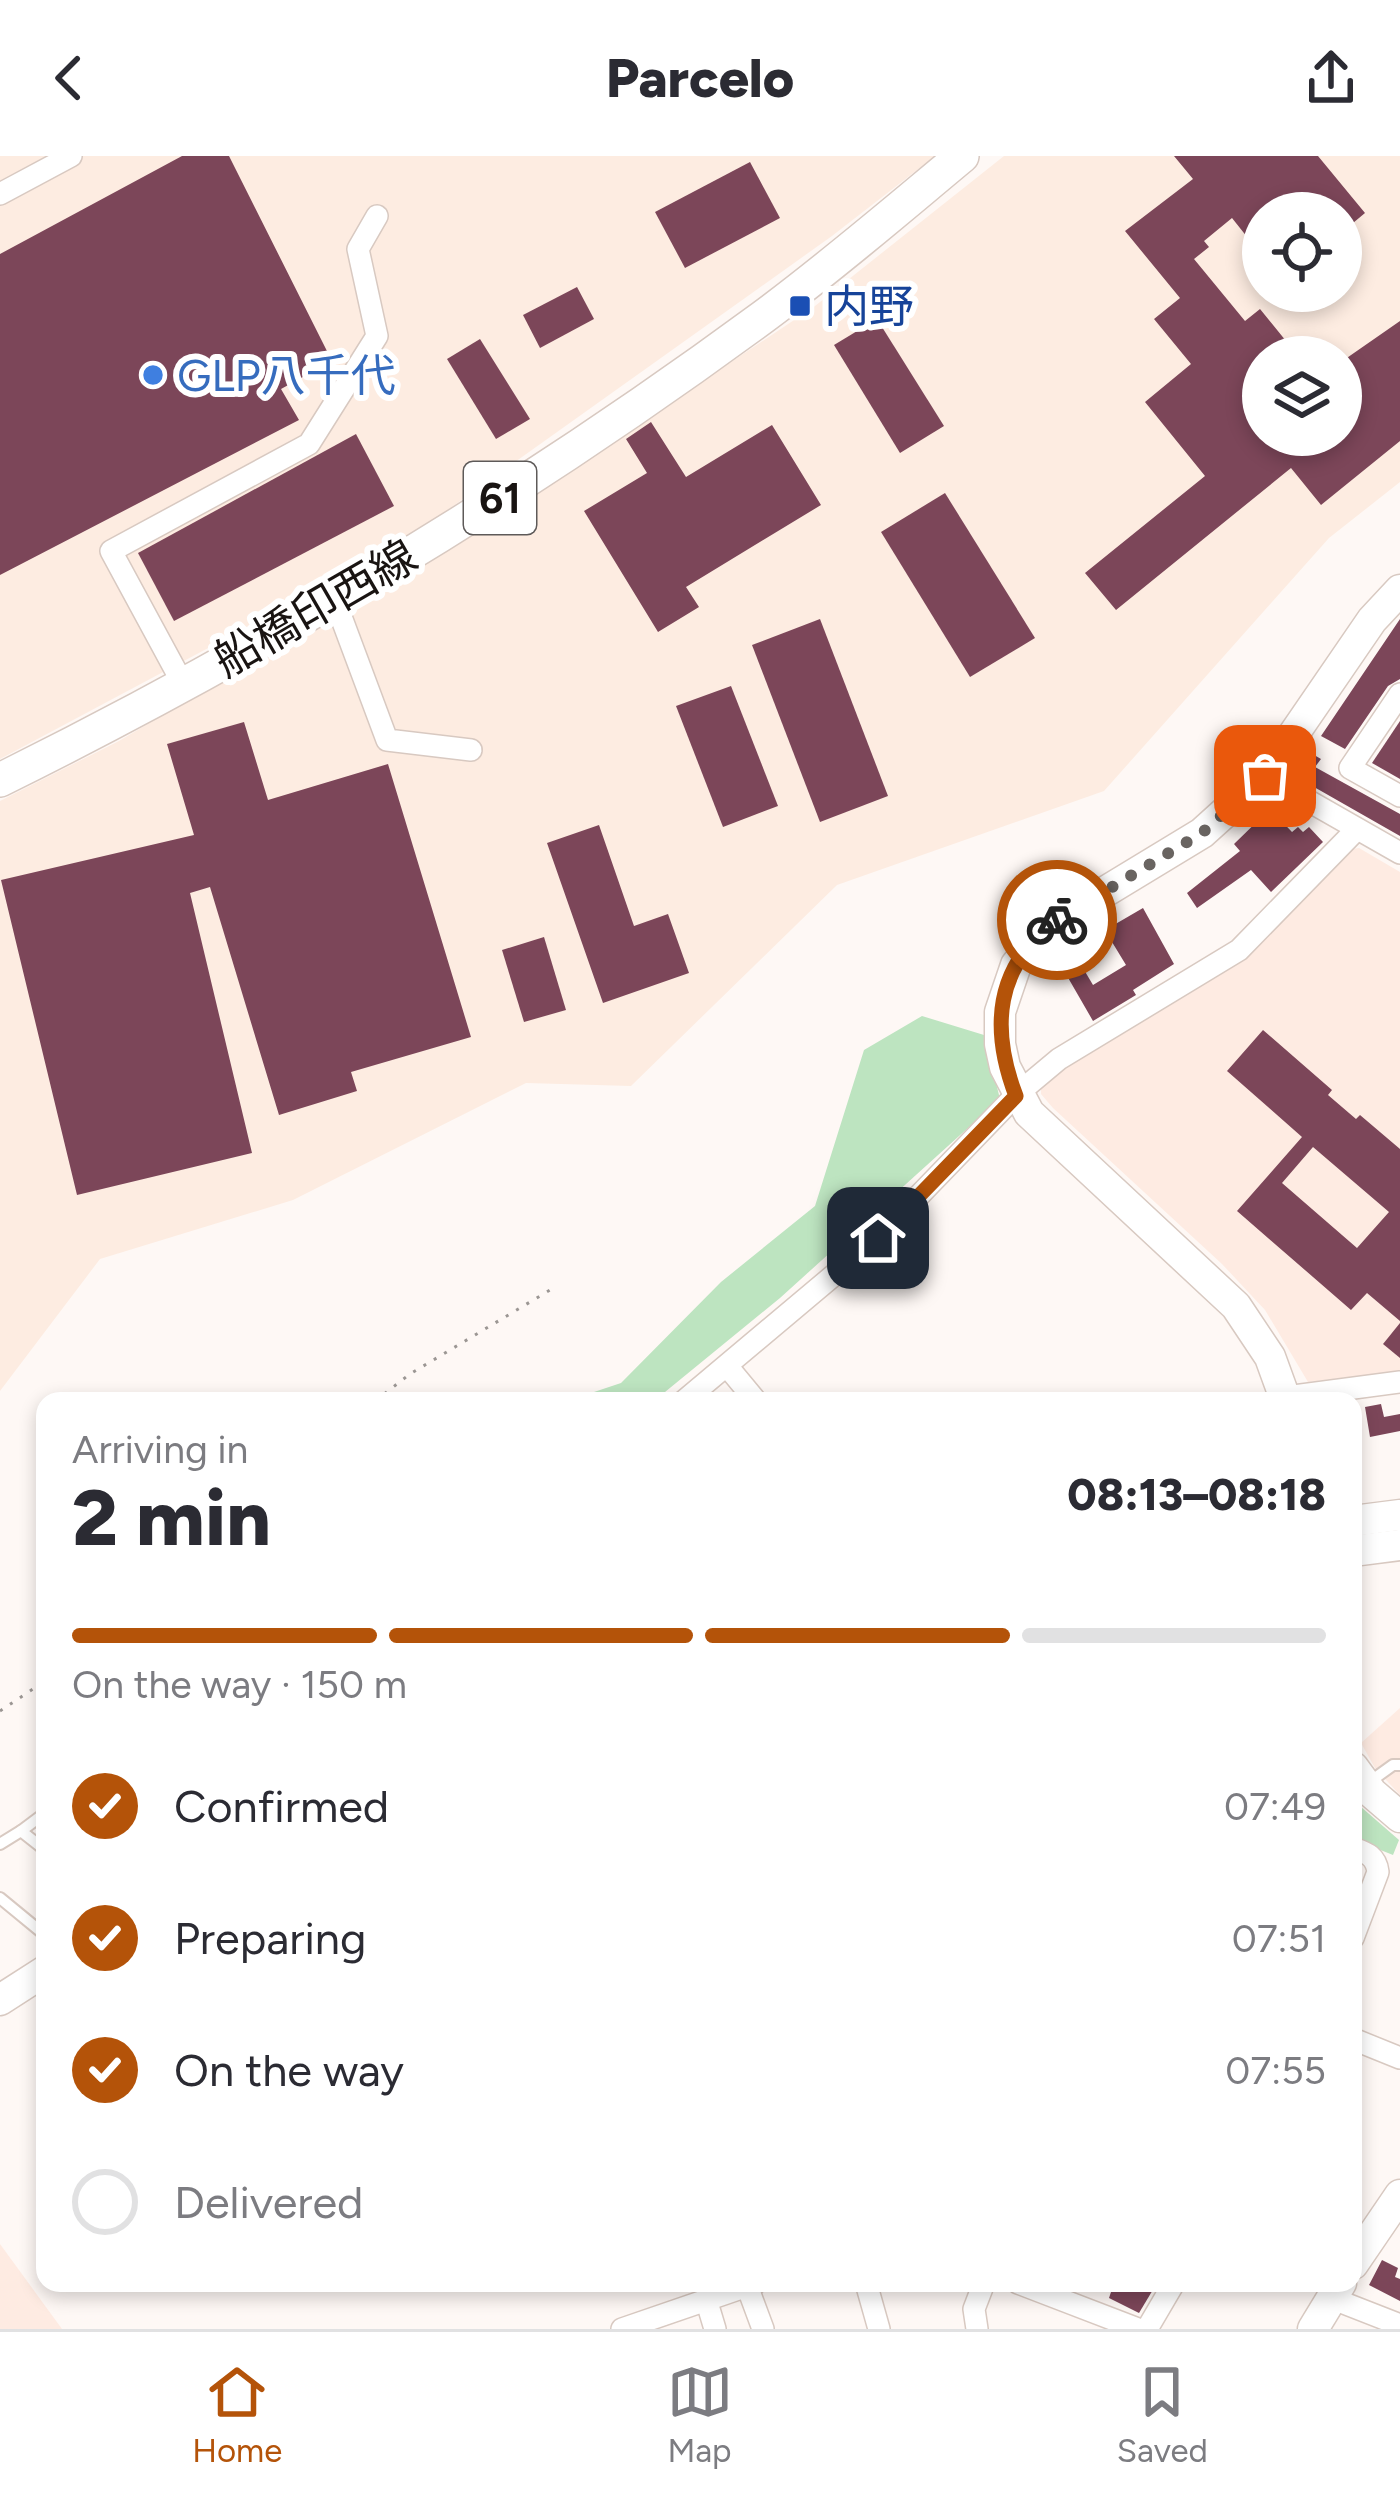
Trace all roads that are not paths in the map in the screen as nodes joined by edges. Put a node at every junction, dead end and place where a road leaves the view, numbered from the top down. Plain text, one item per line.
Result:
1 (70, 156) edge
2 (962, 156) edge
3 (0, 194) edge
4 (377, 215) dead end
5 (1400, 590) edge
6 (334, 598) junction
7 (183, 685) junction
8 (1400, 694) edge
9 (471, 750) dead end
10 (1265, 776) junction
11 (0, 780) edge
12 (1400, 796) edge
13 (1357, 829) junction
14 (1400, 853) edge
15 (1016, 1096) junction
16 (727, 1366) junction
17 (1400, 1382) edge
18 (695, 1392) edge
19 (748, 1392) edge
20 (1283, 1392) edge
21 (1333, 1392) edge
22 (1400, 1515) edge
23 (1362, 1520) edge
24 (1400, 1545) edge
25 (1362, 1550) edge
26 (1400, 1765) edge
27 (1362, 1775) edge
28 (1362, 1779) edge
29 (1400, 1817) edge
30 (36, 1820) edge
31 (21, 1832) junction
32 (36, 1843) edge
33 (0, 1844) edge
34 (1362, 1852) edge
35 (0, 1898) edge
36 (1362, 1914) edge
37 (36, 1928) edge
38 (36, 1977) edge
39 (0, 2000) edge
40 (1362, 2043) edge
41 (1400, 2058) edge
42 (1400, 2195) edge
43 (1362, 2251) edge
44 (727, 2292) edge
45 (752, 2292) edge
46 (869, 2292) edge
47 (981, 2292) edge
48 (1042, 2292) edge
49 (1168, 2292) edge
50 (1335, 2292) edge
51 (1338, 2292) edge
52 (706, 2299) junction
53 (1400, 2325) edge
54 (622, 2329) edge
55 (716, 2329) edge
56 (763, 2329) edge
57 (879, 2329) edge
58 (977, 2329) edge
59 (1142, 2329) edge
60 (1313, 2329) edge

1 - 3 street
2 - 6 main road, 船橋印西線 / 61
4 - 7 street
5 - 10 street
6 - 7 main road, 船橋印西線 / 61
6 - 9 street
7 - 11 main road, 船橋印西線 / 61
8 - 12 street
10 - 13 street
10 - 15 street
13 - 14 street
13 - 15 street
15 - 16 street
15 - 20 street
16 - 18 street
16 - 19 street
17 - 21 street
22 - 23 street
24 - 25 street
26 - 27 lane
28 - 29 street
30 - 31 lane
31 - 32 lane
31 - 33 lane
34 - 36 street
35 - 37 lane
38 - 39 street
40 - 41 street
42 - 43 street
44 - 52 street
45 - 56 street
46 - 57 street
47 - 58 street
48 - 59 street
49 - 59 street
50 - 60 street
51 - 53 street
52 - 54 street
52 - 55 street

